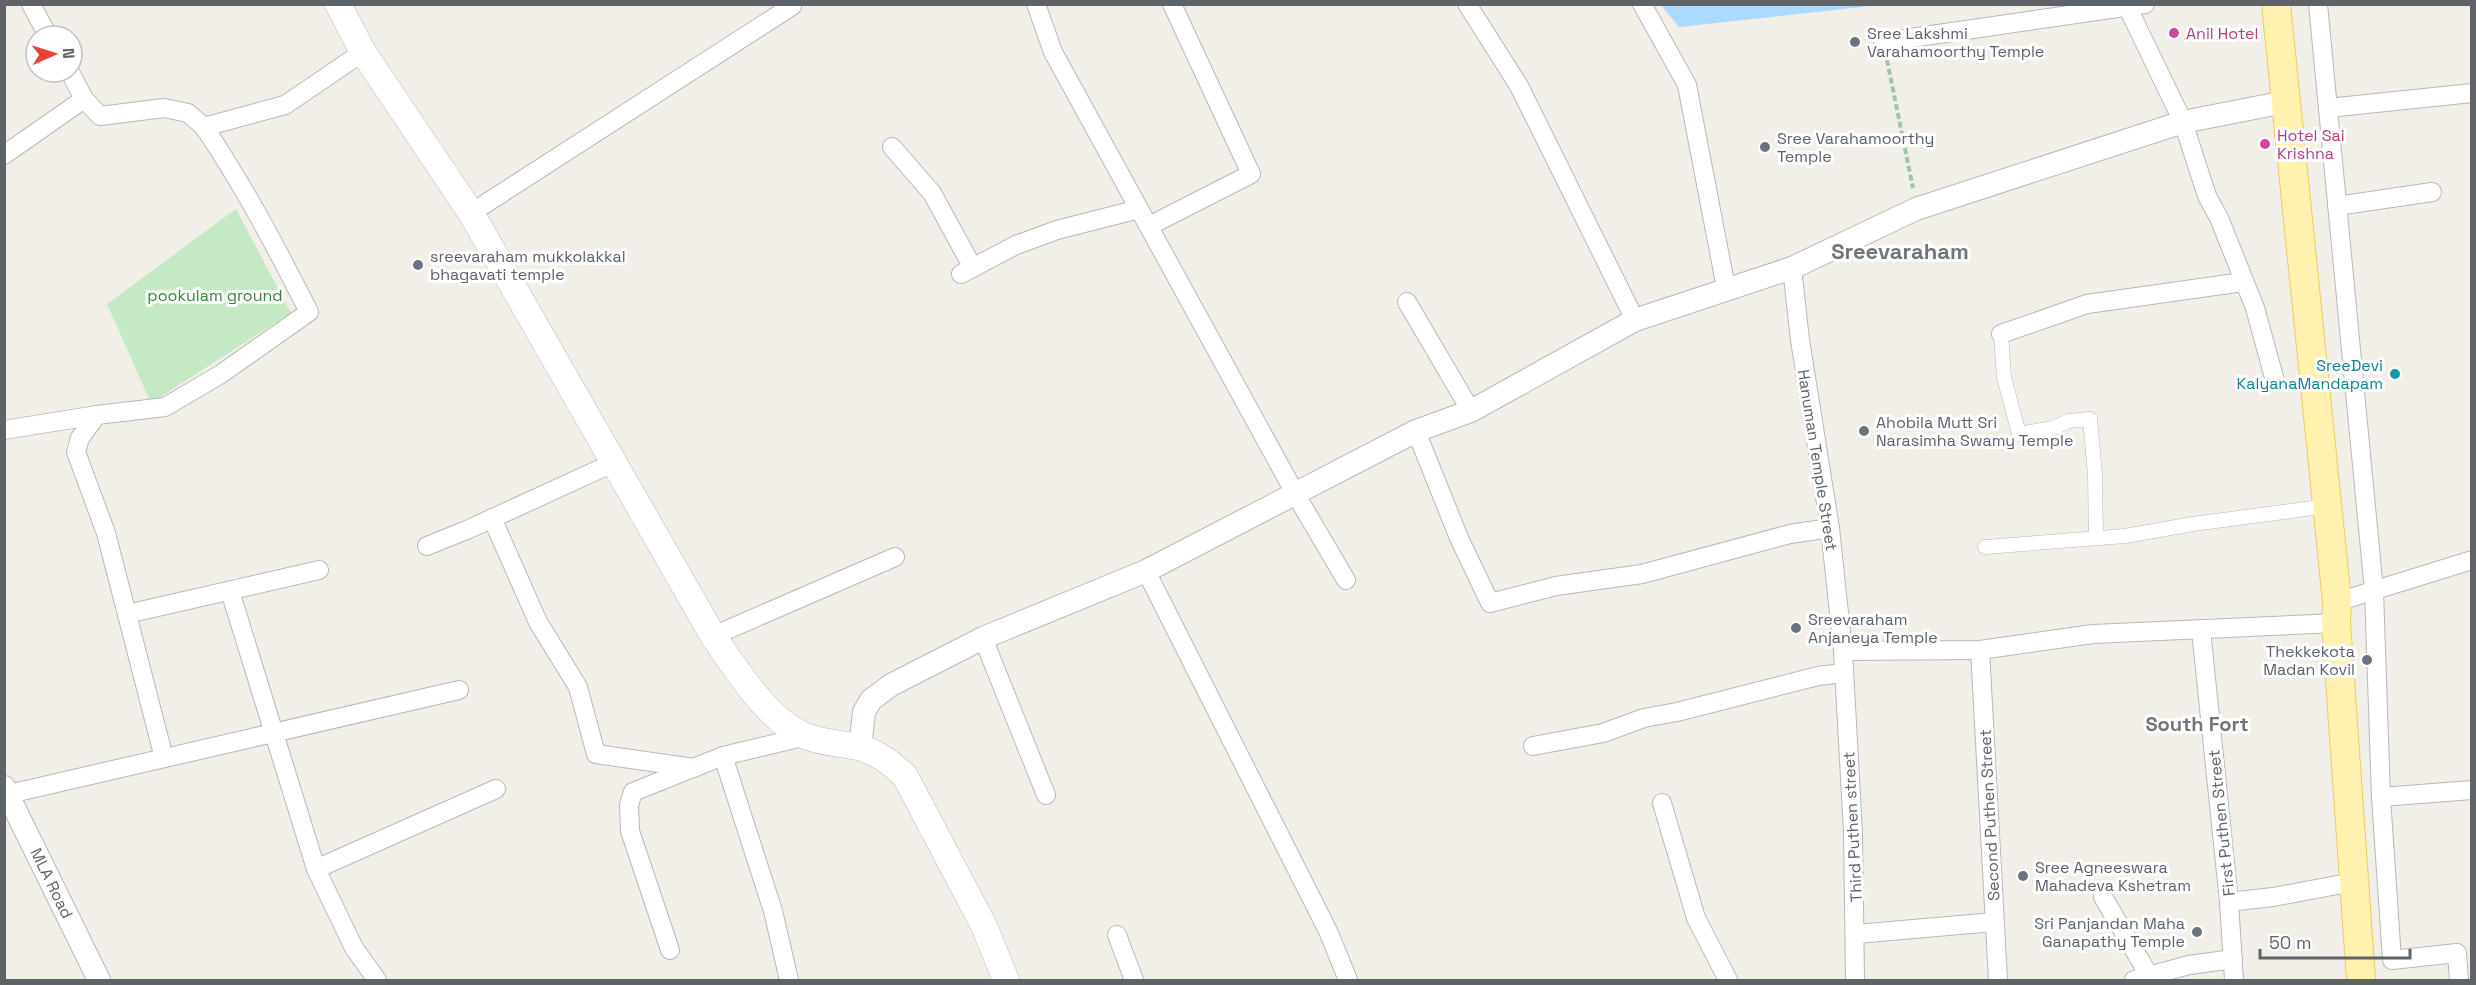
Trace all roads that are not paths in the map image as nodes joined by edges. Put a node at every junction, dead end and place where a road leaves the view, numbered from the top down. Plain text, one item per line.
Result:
1 (31, 4) edge
2 (338, 4) edge
3 (791, 4) edge
4 (1036, 4) edge
5 (1172, 4) edge
6 (1467, 4) edge
7 (1642, 4) edge
8 (2276, 4) edge
9 (2318, 4) edge
10 (2133, 5) edge
11 (42, 24) edge
12 (1883, 42) road end
13 (363, 52) junction
14 (76, 84) edge
15 (2472, 93) edge
16 (84, 99) junction
17 (2285, 102) junction
18 (2328, 108) junction
19 (2184, 122) junction
20 (204, 127) junction
21 (892, 147) dead end
22 (4, 156) edge
23 (2433, 192) dead end
24 (2337, 206) junction
25 (1139, 209) junction
26 (471, 213) junction
27 (1149, 226) junction
28 (1792, 268) junction
29 (2243, 282) junction
30 (1726, 288) junction
31 (1407, 302) dead end
32 (1635, 320) junction
33 (2001, 334) joint
34 (2275, 381) dead end
35 (1471, 411) junction
36 (97, 416) junction
37 (4, 430) edge
38 (1416, 431) junction
39 (613, 463) junction
40 (1296, 495) junction
41 (2328, 506) junction
42 (492, 518) junction
43 (1830, 528) junction
44 (2096, 538) junction
45 (426, 546) dead end
46 (1985, 547) dead end
47 (895, 557) dead end
48 (2472, 560) edge
49 (319, 570) dead end
50 (1146, 571) junction
51 (1346, 580) dead end
52 (230, 591) junction
53 (2374, 591) junction
54 (2337, 613) junction
55 (127, 614) junction
56 (2201, 630) junction
57 (713, 636) junction
58 (983, 638) junction
59 (1980, 650) junction
60 (1843, 651) junction
61 (1843, 673) junction
62 (1981, 674) junction
63 (459, 690) dead end
64 (275, 733) junction
65 (807, 736) junction
66 (1533, 746) dead end
67 (860, 748) junction
68 (723, 756) junction
69 (164, 758) junction
70 (694, 768) junction
71 (496, 789) dead end
72 (7, 790) edge
73 (2472, 790) edge
74 (1046, 795) dead end
75 (2381, 797) junction
76 (1662, 803) dead end
77 (316, 869) junction
78 (2354, 882) junction
79 (2103, 897) dead end
80 (2229, 902) junction
81 (1994, 922) junction
82 (1117, 934) dead end
83 (1856, 934) junction
84 (670, 950) dead end
85 (2233, 959) junction
86 (2142, 979) edge
87 (1855, 980) edge
88 (99, 981) edge
89 (377, 981) edge
90 (789, 981) edge
91 (1006, 981) edge
92 (1134, 981) edge
93 (1348, 981) edge
94 (1728, 981) edge
95 (1998, 981) edge
96 (2234, 981) edge
97 (2361, 981) edge
98 (2459, 981) edge

1 - 11 street
2 - 13 main road
3 - 26 street
4 - 25 street
5 - 27 street
6 - 32 street
7 - 30 street
8 - 17 main road
9 - 18 street
10 - 12 street
10 - 19 street
13 - 20 street
13 - 26 main road
14 - 16 street
15 - 18 street
16 - 20 street
16 - 22 street
17 - 19 street
17 - 41 main road
18 - 24 street
19 - 28 street
19 - 29 street
20 - 36 street
21 - 25 street
23 - 24 street
24 - 53 street
25 - 27 street
26 - 39 main road
27 - 40 street
28 - 30 street
28 - 43 street, Hanuman Temple Street
29 - 33 street
29 - 34 street
30 - 32 street
31 - 35 street
32 - 35 street
33 - 44 street
35 - 38 street
36 - 37 street
36 - 55 street
38 - 40 street
38 - 43 street
39 - 42 street
39 - 57 main road
40 - 50 street
40 - 51 street
41 - 44 street
41 - 54 main road
42 - 45 street
42 - 70 street
43 - 60 street, Hanuman Temple Street
44 - 46 street
47 - 57 street
48 - 53 street
49 - 52 street
50 - 58 street
50 - 93 street
52 - 55 street
52 - 64 street
53 - 54 street
53 - 75 street
54 - 56 street
54 - 78 main road
55 - 69 street
56 - 59 street
56 - 80 street, First Puthen Street
57 - 65 main road
58 - 67 street
58 - 74 street
59 - 60 street
59 - 62 street, Second Puthen Street
60 - 61 street, Hanuman Temple Street
61 - 66 street
61 - 83 street, Third Puthen street
62 - 81 street
62 - 95 street, Second Puthen Street
63 - 64 street
64 - 69 street
64 - 77 street
65 - 67 main road
65 - 68 street
67 - 91 main road
68 - 70 street
68 - 90 street
69 - 72 street
70 - 84 street
71 - 77 street
72 - 88 street, MLA Road
73 - 75 street
75 - 98 street
76 - 94 street
77 - 89 street
78 - 80 street
78 - 97 main road
79 - 86 street
80 - 85 street, First Puthen Street
81 - 83 street
81 - 95 street
82 - 92 street
83 - 87 street, Third Puthen street
85 - 86 street
85 - 96 street, First Puthen Street

